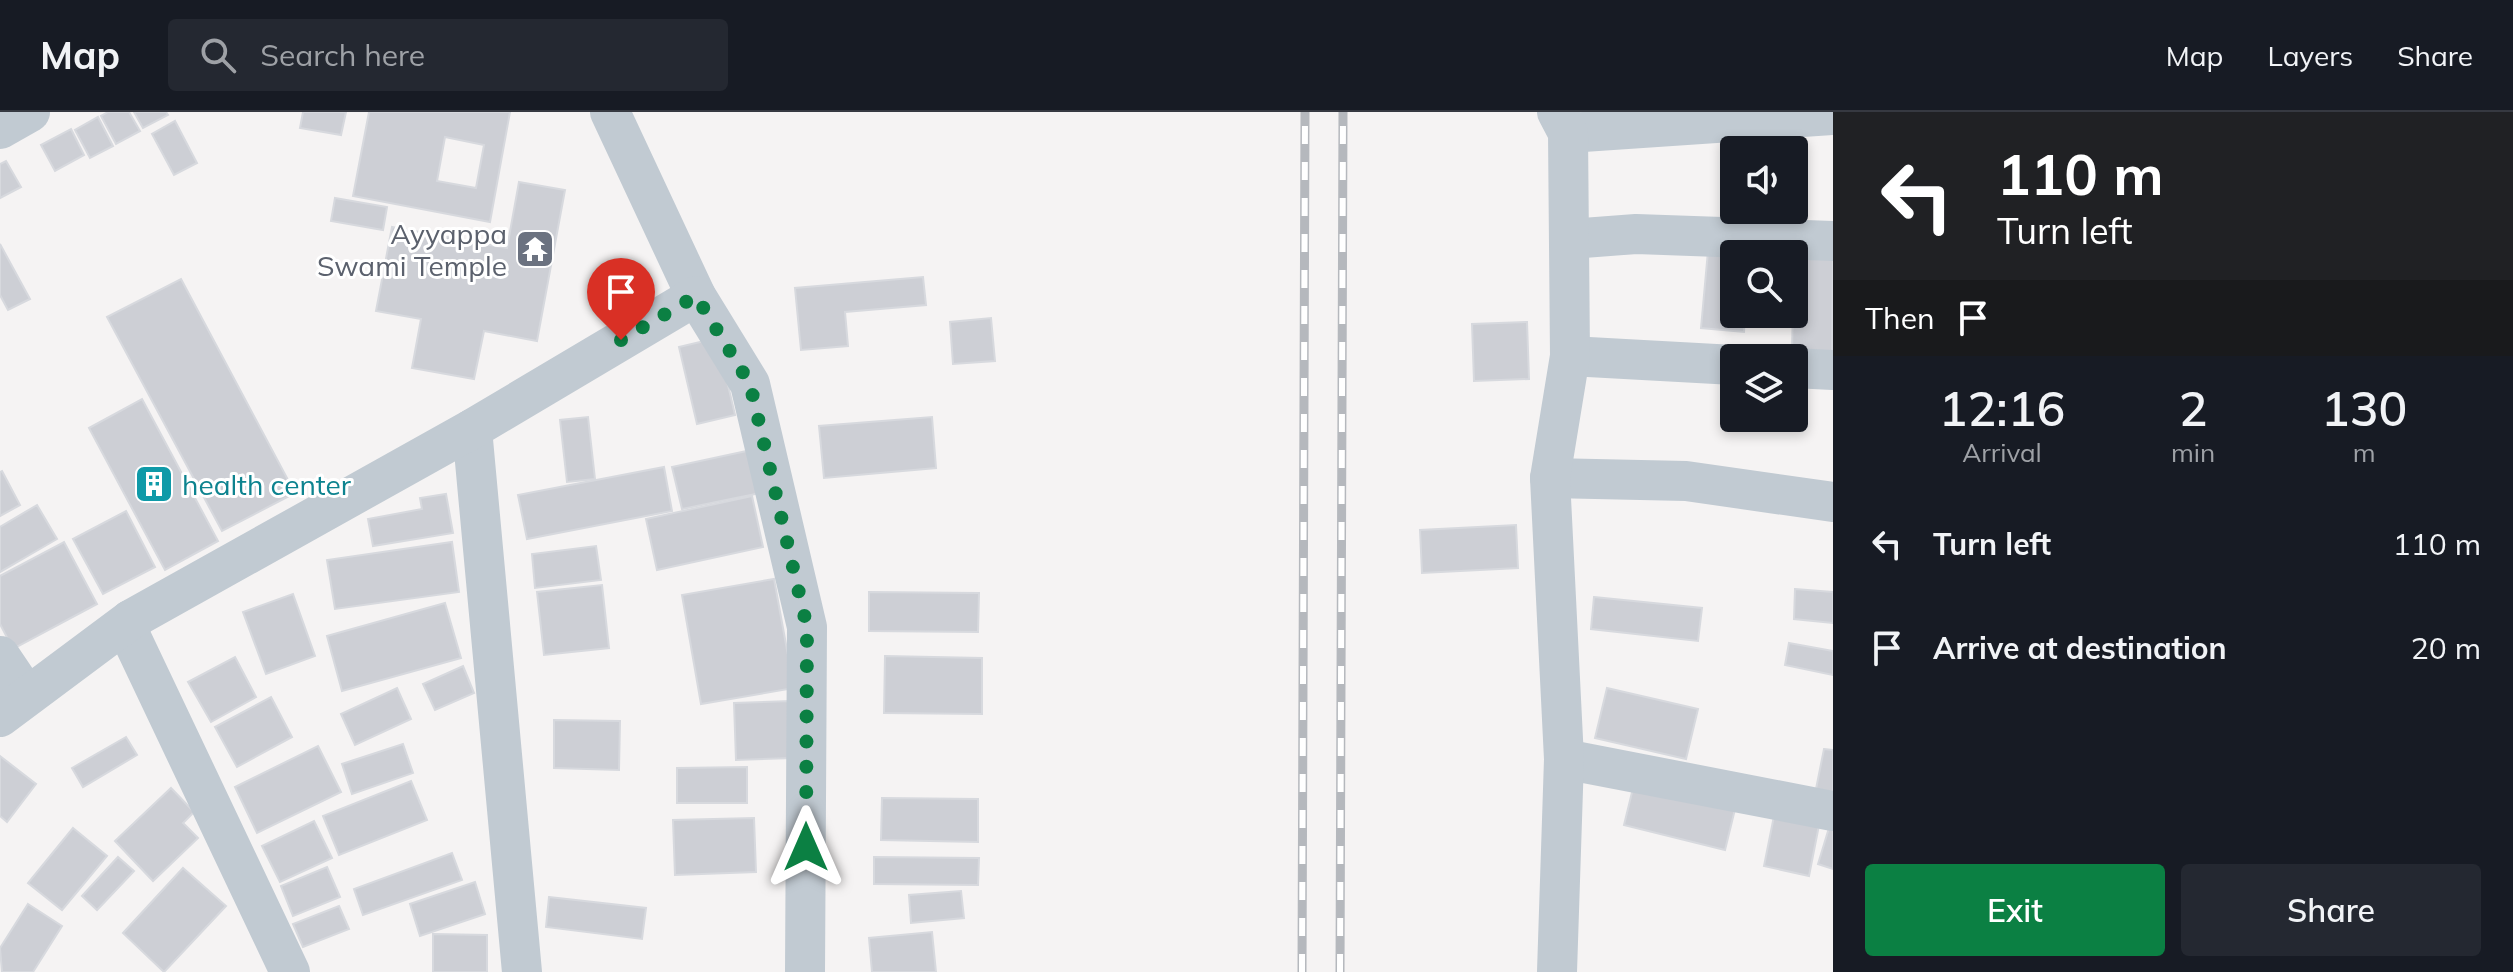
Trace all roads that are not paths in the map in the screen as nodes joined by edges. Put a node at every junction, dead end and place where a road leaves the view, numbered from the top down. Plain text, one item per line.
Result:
1 (30, 112) edge
2 (610, 112) edge
3 (1833, 115) edge
4 (1563, 122) edge
5 (0, 129) edge
6 (1570, 239) junction
7 (1833, 241) edge
8 (696, 296) junction
9 (1570, 356) junction
10 (1720, 364) edge
11 (1808, 369) edge
12 (1833, 370) edge
13 (472, 429) junction
14 (1550, 478) junction
15 (1833, 502) edge
16 (130, 620) junction
17 (0, 656) edge
18 (13, 707) edge
19 (1564, 759) junction
20 (1833, 811) edge
21 (290, 972) edge
22 (522, 972) edge
23 (805, 972) edge
24 (1558, 972) edge

1 - 5 street
2 - 8 street
3 - 4 street
4 - 6 street
6 - 7 street
6 - 9 street
8 - 13 street
8 - 23 street
9 - 10 street
9 - 14 street
11 - 12 street
13 - 16 street
13 - 22 street
14 - 15 street
14 - 19 street
16 - 18 street
16 - 21 street
17 - 18 street
19 - 20 street
19 - 24 street

